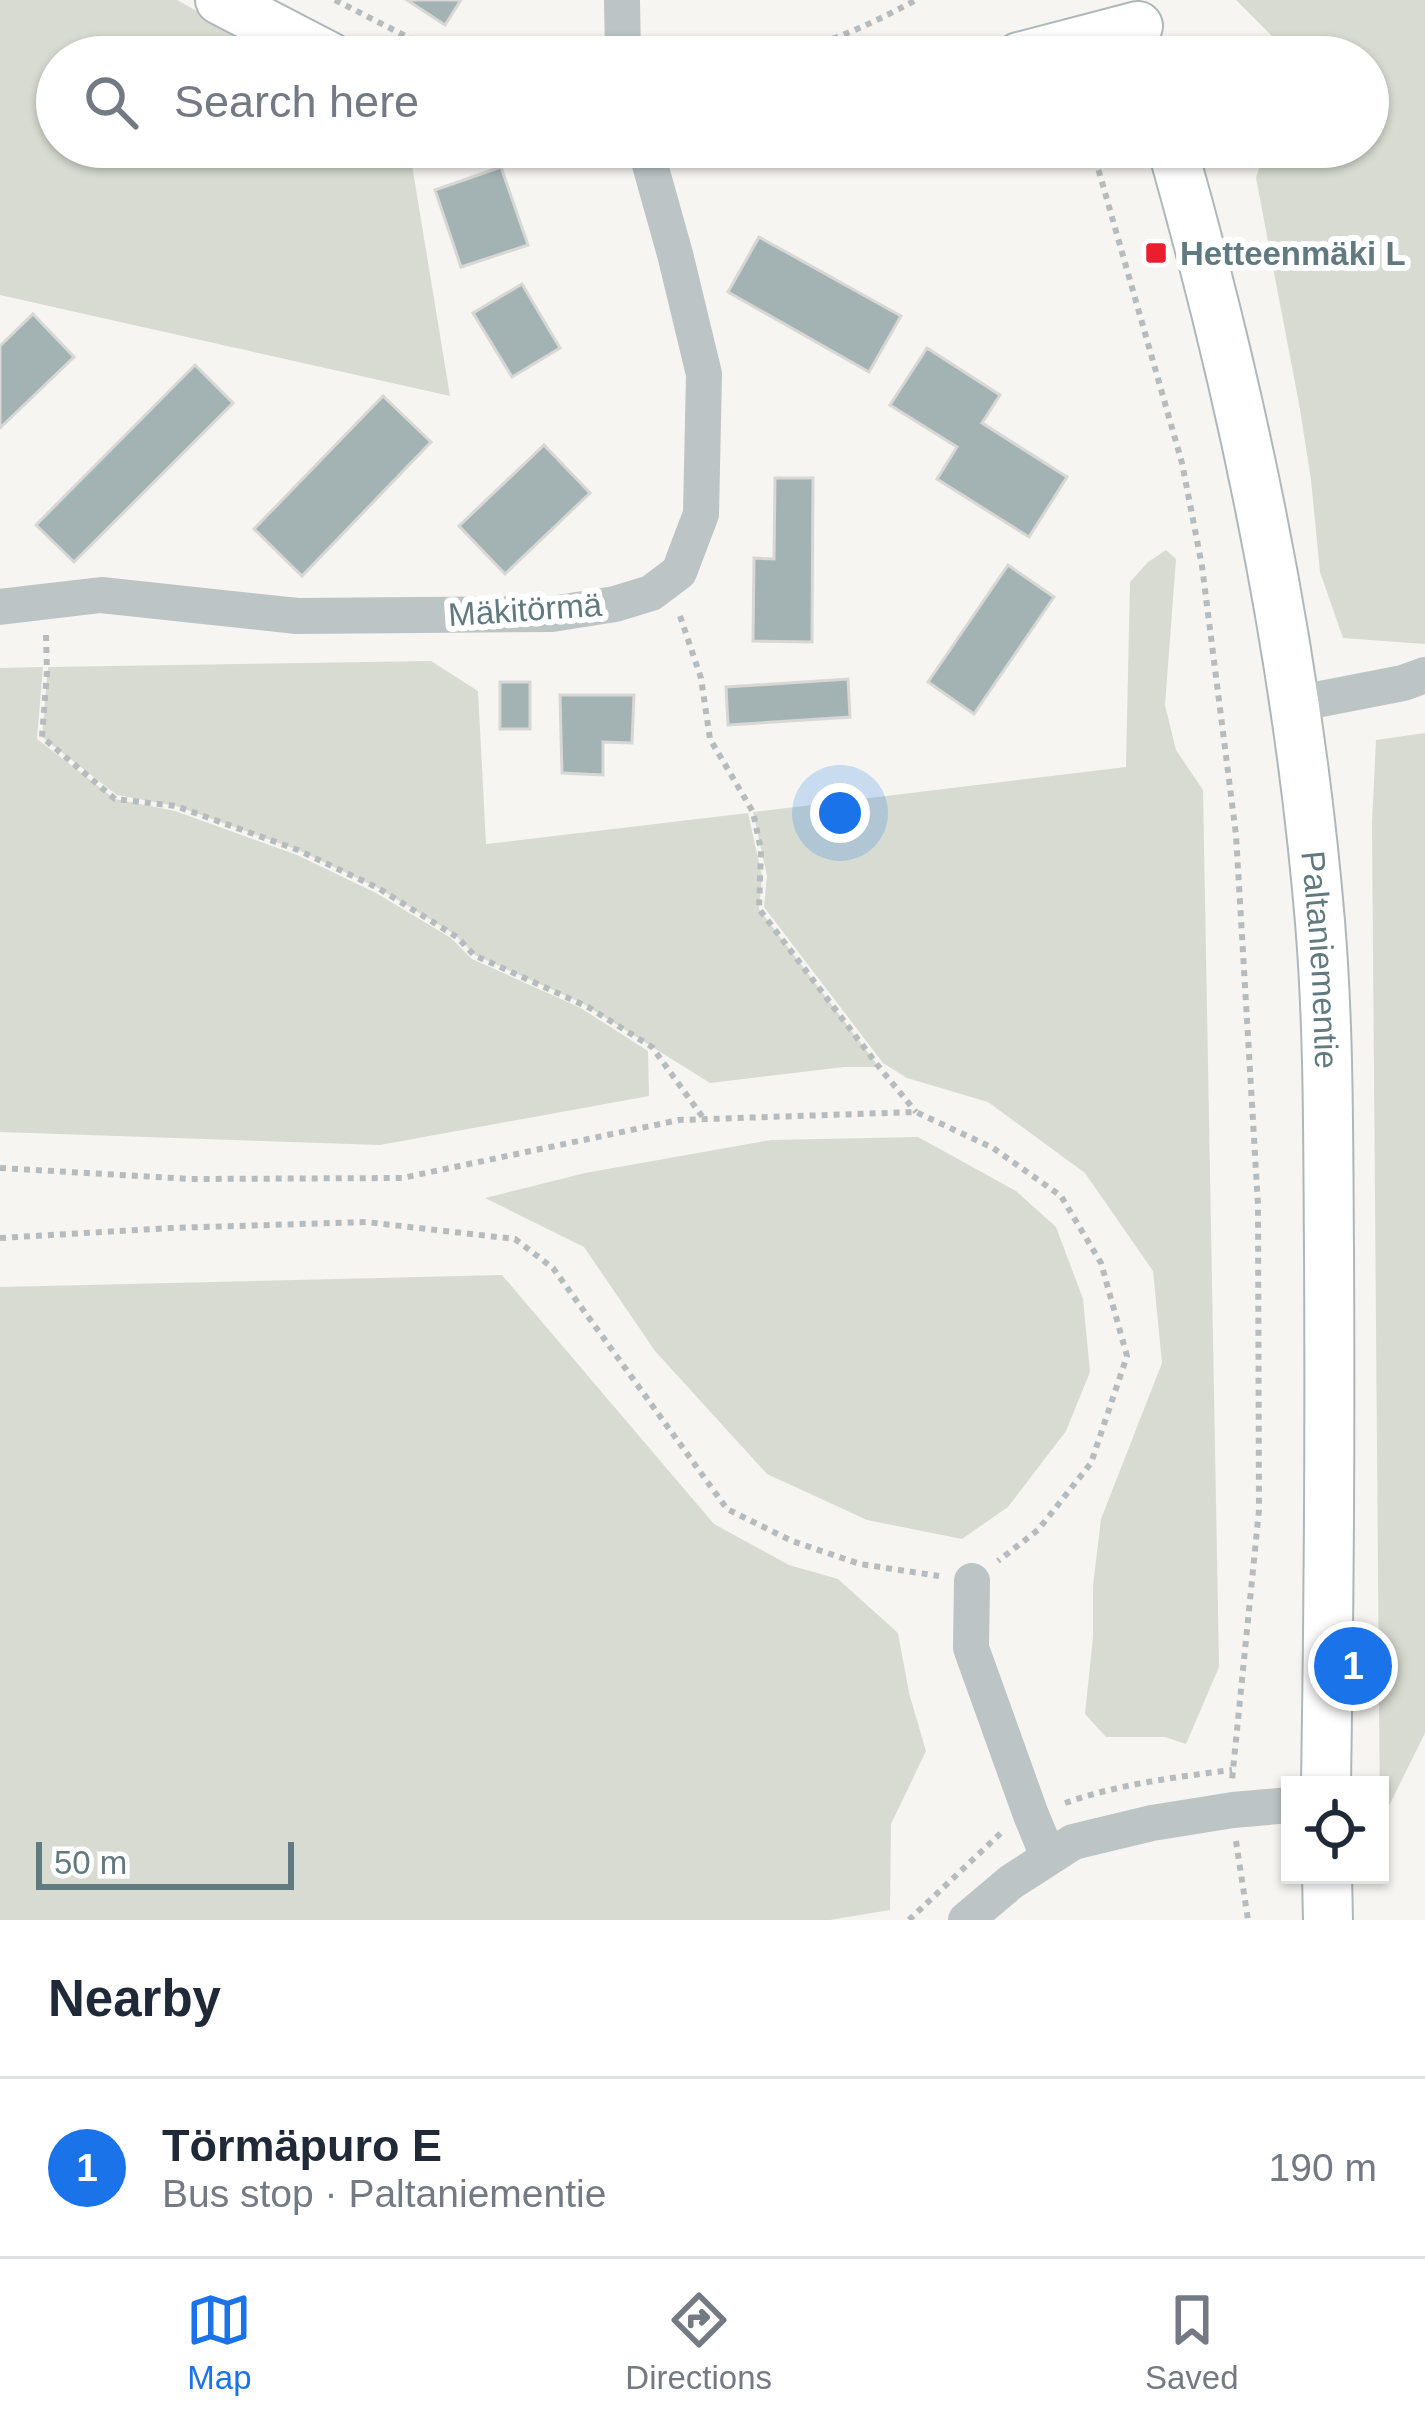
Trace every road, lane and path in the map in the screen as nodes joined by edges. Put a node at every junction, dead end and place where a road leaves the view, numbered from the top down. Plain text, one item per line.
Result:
1 (220, 0) edge
2 (335, 0) edge
3 (622, 0) edge
4 (916, 0) edge
5 (1138, 28) edge
6 (289, 36) edge
7 (406, 36) edge
8 (623, 36) edge
9 (844, 36) edge
10 (1105, 36) edge
11 (651, 168) edge
12 (1098, 168) edge
13 (1178, 168) edge
14 (651, 593) junction
15 (45, 602) junction
16 (0, 608) edge
17 (1425, 675) edge
18 (1295, 704) junction
19 (916, 1112) junction
20 (704, 1119) junction
21 (0, 1168) edge
22 (0, 1238) edge
23 (972, 1581) junction
24 (1327, 1776) edge
25 (1281, 1806) edge
26 (1233, 1810) junction
27 (1048, 1856) junction
28 (1327, 1884) edge
29 (967, 1920) edge
30 (1248, 1920) edge
31 (1328, 1920) edge

1 - 6 street
2 - 7 path
3 - 8 street
4 - 9 path
5 - 10 street
11 - 14 street
12 - 26 path
13 - 18 street, Paltaniementie
14 - 15 street, Mäkitörmä
14 - 19 path
15 - 16 street, Mäkitörmä
15 - 20 path
17 - 18 street
18 - 24 street, Paltaniementie
19 - 20 path
19 - 23 path
20 - 21 path
22 - 23 path
23 - 27 street
25 - 26 street
26 - 27 street
26 - 30 path
27 - 29 street
28 - 31 street

